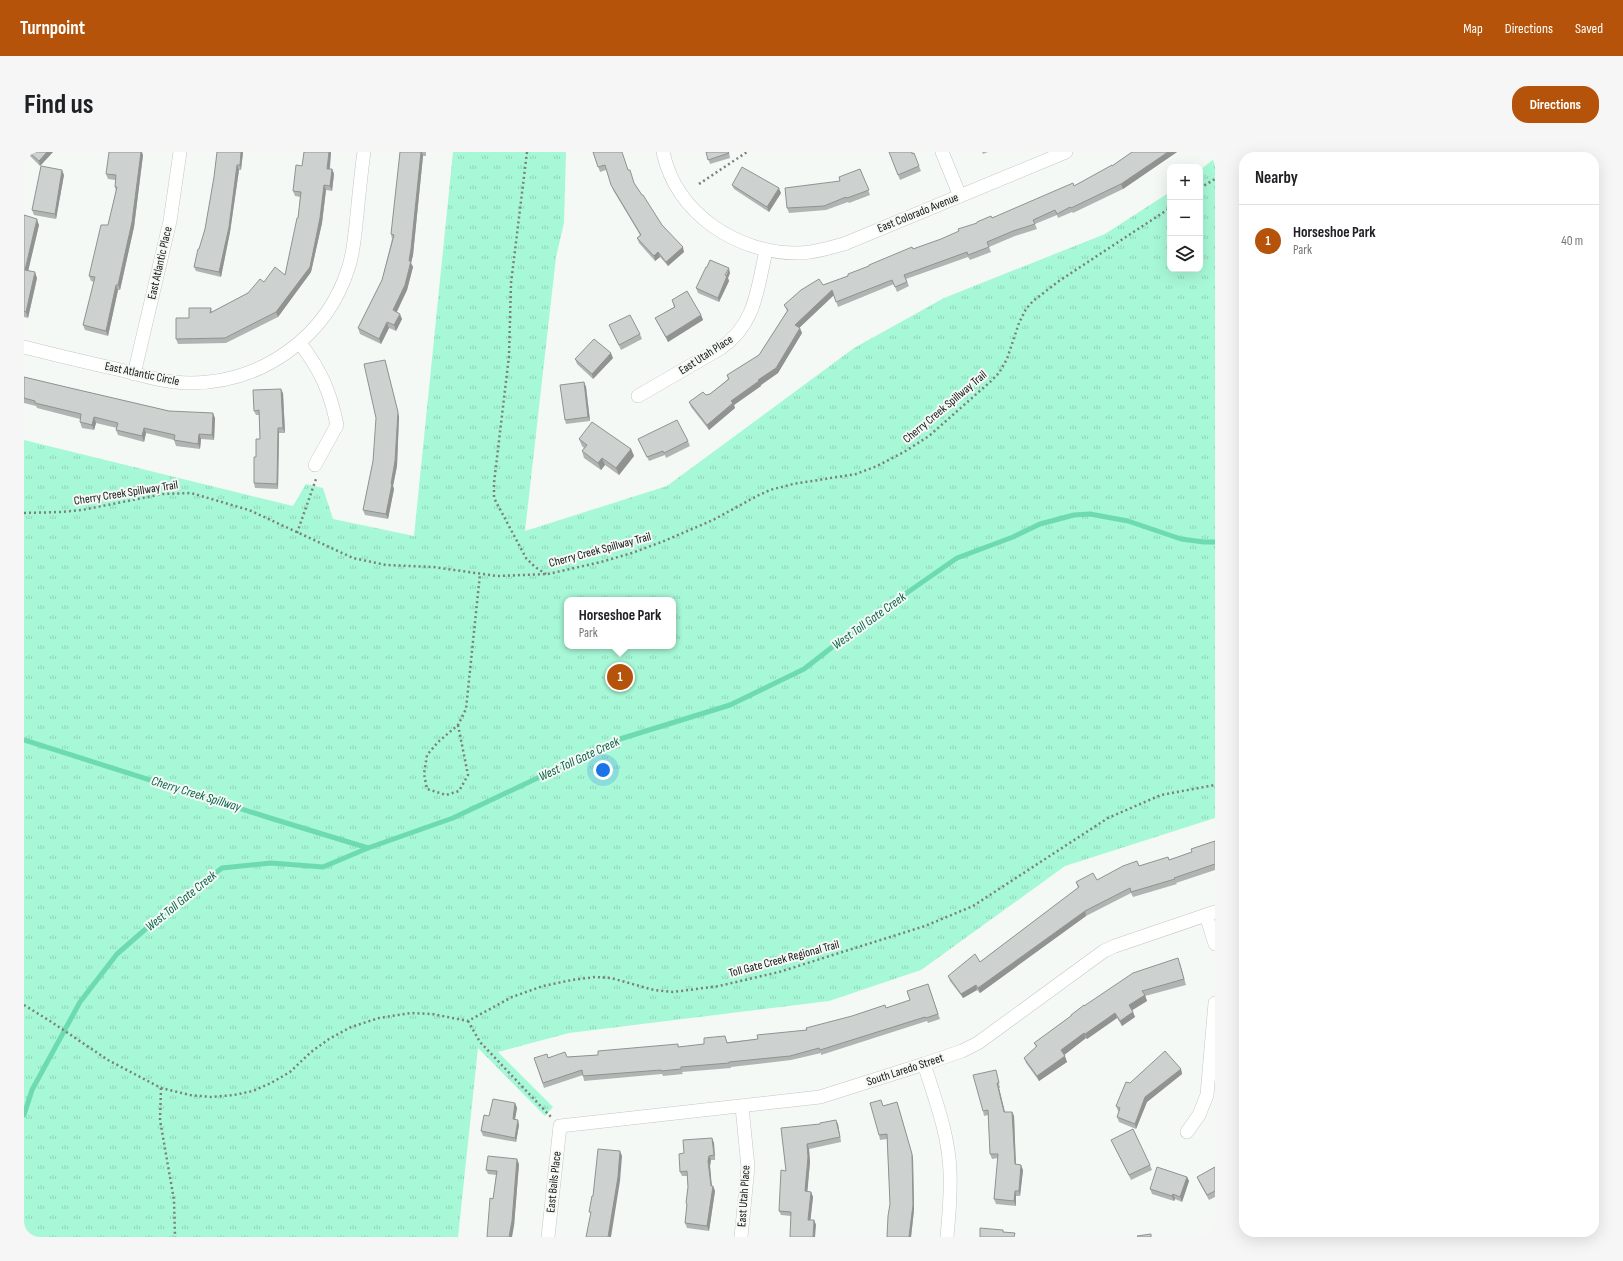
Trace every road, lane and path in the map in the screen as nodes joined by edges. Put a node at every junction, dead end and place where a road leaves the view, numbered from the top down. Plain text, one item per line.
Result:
1 (180, 152) edge
2 (364, 152) edge
3 (527, 152) edge
4 (663, 152) edge
5 (747, 152) edge
6 (942, 152) edge
7 (1066, 152) edge
8 (1215, 179) edge
9 (699, 184) dead end
10 (1203, 186) edge
11 (960, 196) junction
12 (1167, 210) edge
13 (766, 251) junction
14 (300, 343) junction
15 (24, 347) edge
16 (134, 374) junction
17 (638, 396) dead end
18 (315, 465) joint
19 (24, 513) edge
20 (297, 533) junction
21 (480, 574) junction
22 (546, 574) junction
23 (458, 725) junction
24 (1215, 785) edge
25 (1211, 914) edge
26 (1215, 944) edge
27 (1215, 1002) edge
28 (24, 1005) edge
29 (468, 1021) junction
30 (924, 1064) junction
31 (161, 1088) junction
32 (742, 1106) junction
33 (560, 1126) junction
34 (1187, 1132) dead end
35 (175, 1237) edge
36 (548, 1237) edge
37 (741, 1237) edge
38 (947, 1237) edge

1 - 16 street, East Atlantic Place
2 - 14 street, East Atlantic Circle
3 - 22 path
4 - 13 street, East Colorado Avenue
5 - 9 path
6 - 11 street
7 - 11 street, East Colorado Avenue
8 - 10 path
11 - 13 street, East Colorado Avenue
12 - 22 path, Cherry Creek Spillway Trail
13 - 17 street, East Utah Place
14 - 16 street, East Atlantic Circle
14 - 18 street
15 - 16 street, East Atlantic Circle
18 - 20 path
19 - 20 path, Cherry Creek Spillway Trail
20 - 21 path, Cherry Creek Spillway Trail
21 - 22 path, Cherry Creek Spillway Trail
21 - 23 path
23 - 23 path
24 - 29 path, Toll Gate Creek Regional Trail
25 - 26 street
25 - 30 street, South Laredo Street
27 - 34 street
28 - 31 path
29 - 31 path
29 - 33 path
30 - 32 street, South Laredo Street
30 - 38 street
31 - 35 path
32 - 33 street, South Laredo Street
32 - 37 street, East Utah Place
33 - 36 street, East Bails Place

